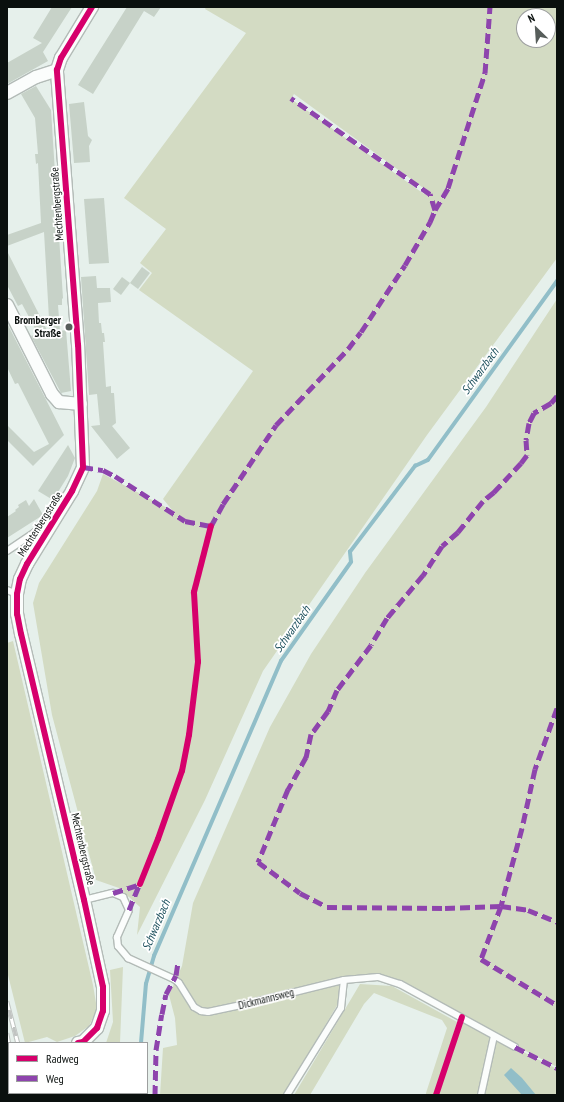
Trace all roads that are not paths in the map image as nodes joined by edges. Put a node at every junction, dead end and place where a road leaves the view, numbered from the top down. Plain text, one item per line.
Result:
1 (92, 7) edge
2 (57, 70) junction
3 (7, 93) edge
4 (7, 305) edge
5 (80, 404) junction
6 (46, 534) junction
7 (7, 551) edge
8 (12, 592) edge
9 (84, 900) junction
10 (344, 980) junction
11 (494, 1036) junction
12 (83, 1042) edge
13 (515, 1047) dead end
14 (287, 1095) edge
15 (481, 1095) edge

1 - 2 street, Mechtenbergstraße
2 - 3 street
2 - 5 street, Mechtenbergstraße
4 - 5 street
5 - 6 street, Mechtenbergstraße
6 - 7 lane
6 - 8 street, Mechtenbergstraße
8 - 9 street, Mechtenbergstraße
9 - 10 lane, Dickmannsweg
9 - 12 street, Mechtenbergstraße
10 - 11 lane, Dickmannsweg
10 - 14 lane
11 - 13 lane, Dickmannsweg
11 - 15 lane

